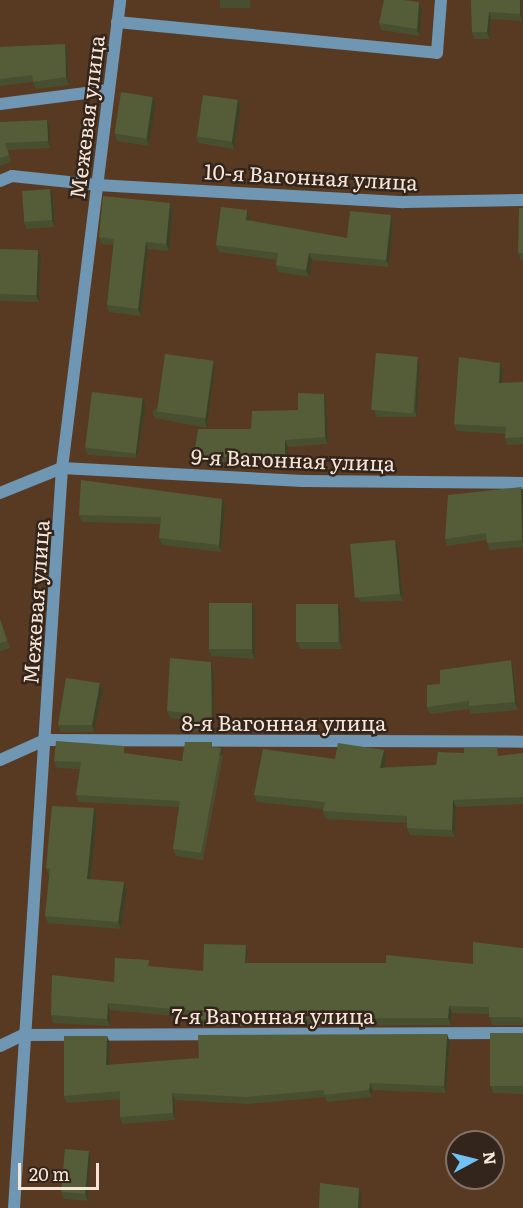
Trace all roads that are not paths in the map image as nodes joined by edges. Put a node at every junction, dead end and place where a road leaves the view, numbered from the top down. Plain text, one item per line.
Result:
1 (120, 0) edge
2 (441, 0) edge
3 (117, 22) junction
4 (109, 90) junction
5 (0, 104) edge
6 (0, 181) edge
7 (97, 185) junction
8 (523, 200) edge
9 (63, 468) junction
10 (523, 483) edge
11 (0, 493) edge
12 (45, 740) junction
13 (523, 742) edge
14 (0, 760) edge
15 (523, 1033) edge
16 (23, 1035) junction
17 (0, 1046) edge
18 (14, 1208) edge

1 - 3 street, Межевая улица
2 - 3 street
3 - 4 street, Межевая улица
4 - 5 street
4 - 7 street, Межевая улица
6 - 7 street, 10-я Вагонная улица
7 - 8 street, 10-я Вагонная улица
7 - 9 street, Межевая улица
9 - 10 street, 9-я Вагонная улица
9 - 11 street
9 - 12 street, Межевая улица
12 - 13 street, 8-я Вагонная улица
12 - 14 street
12 - 16 street, Межевая улица
15 - 16 street, 7-я Вагонная улица
16 - 17 street
16 - 18 street, Межевая улица

